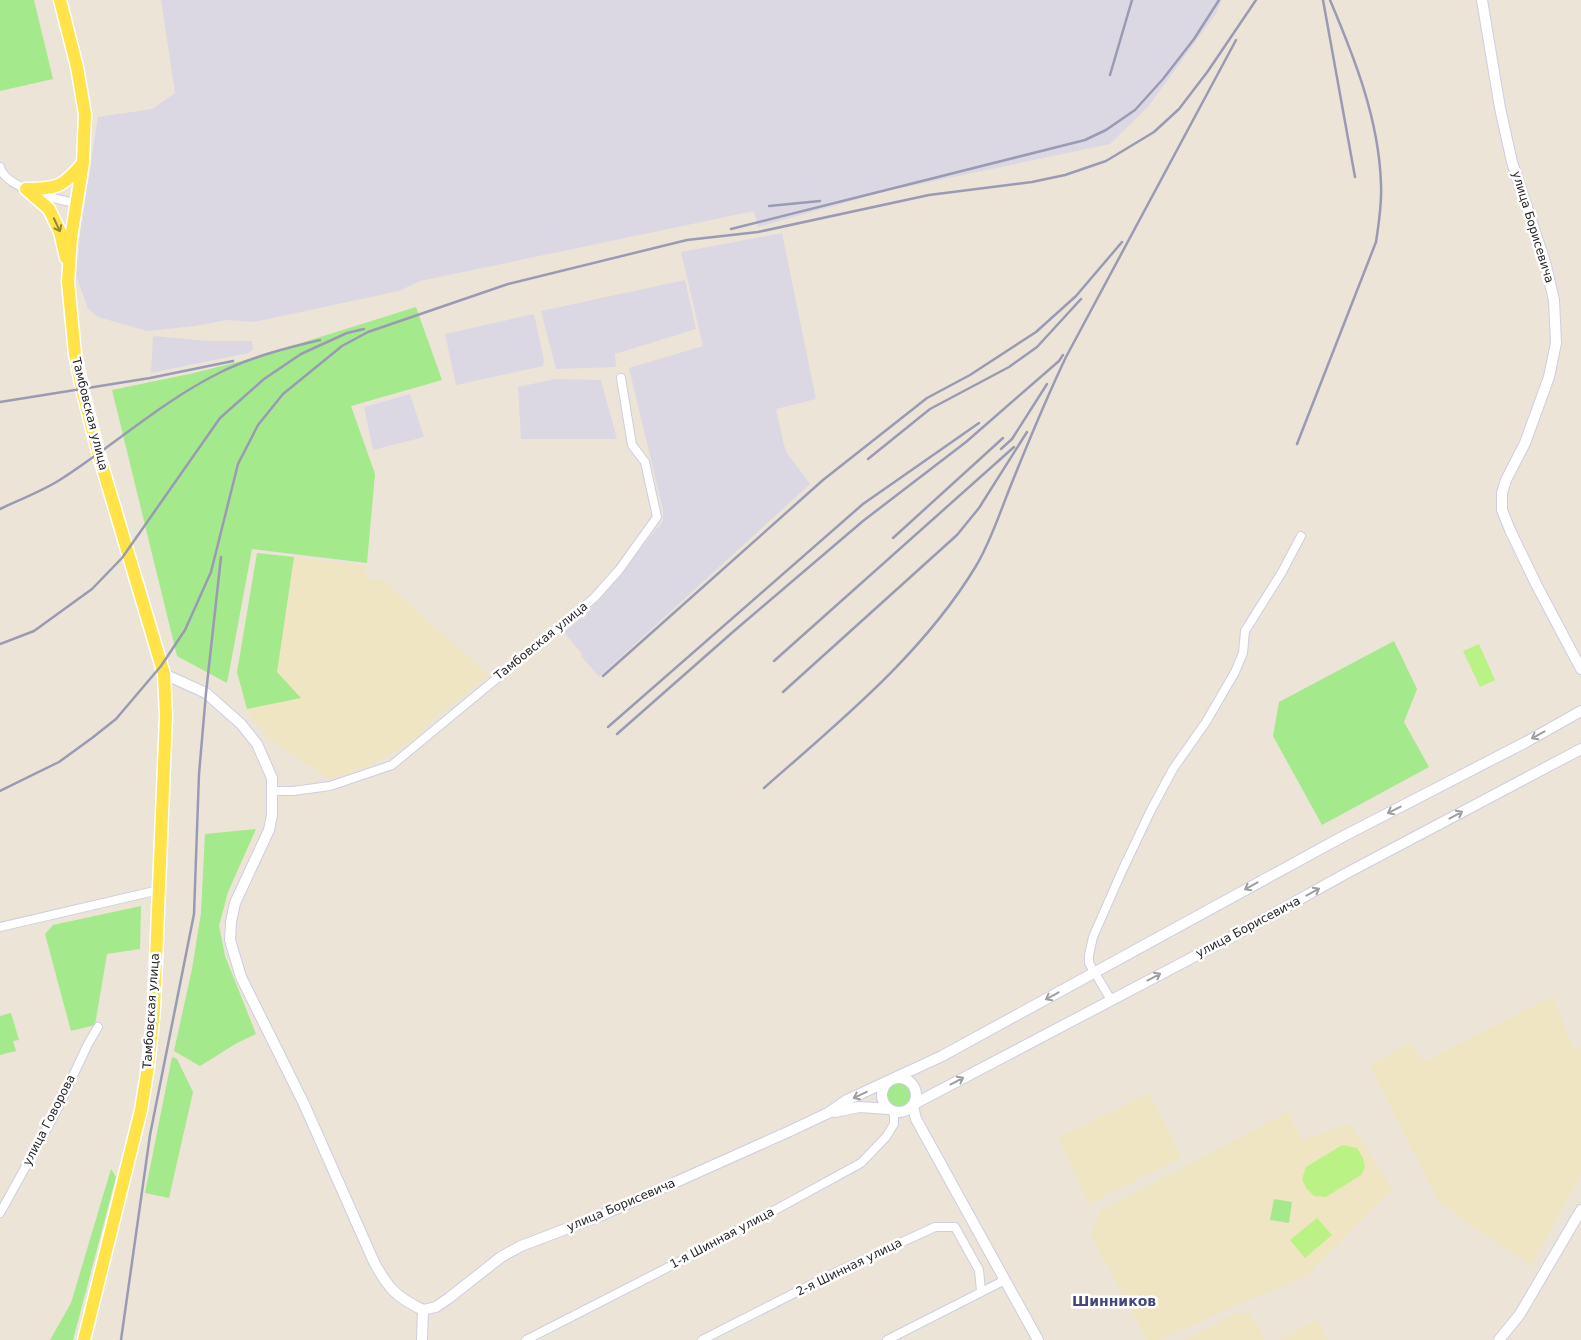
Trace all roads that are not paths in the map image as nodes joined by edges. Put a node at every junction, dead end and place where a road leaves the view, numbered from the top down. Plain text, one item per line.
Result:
1 (60, 0) edge
2 (1482, 0) edge
3 (83, 163) junction
4 (0, 167) edge
5 (26, 189) junction
6 (78, 204) junction
7 (68, 282) junction
8 (620, 378) dead end
9 (1301, 536) dead end
10 (1581, 669) edge
11 (164, 674) junction
12 (1581, 711) edge
13 (1581, 749) edge
14 (273, 791) junction
15 (159, 890) junction
16 (0, 928) edge
17 (1095, 973) junction
18 (1111, 1000) junction
19 (98, 1027) dead end
20 (894, 1079) junction
21 (913, 1105) junction
22 (894, 1111) junction
23 (828, 1113) junction
24 (916, 1119) junction
25 (1581, 1210) edge
26 (0, 1213) edge
27 (1005, 1280) junction
28 (981, 1291) junction
29 (423, 1310) junction
30 (84, 1340) edge
31 (422, 1340) edge
32 (526, 1340) edge
33 (702, 1340) edge
34 (887, 1340) edge
35 (1038, 1340) edge
36 (1499, 1340) edge

1 - 3 main road, Тамбовская улица
2 - 10 street, улица Борисевича
3 - 5 main road
3 - 6 main road, Тамбовская улица
4 - 5 street
5 - 6 street
5 -> 7 main road
6 - 7 main road, Тамбовская улица
7 - 11 main road, Тамбовская улица
8 - 14 street, Тамбовская улица
9 - 17 street
11 - 14 street
11 - 15 main road, Тамбовская улица
12 -> 17 street, улица Борисевича
18 -> 13 street, улица Борисевича
14 - 29 street
15 - 16 street
15 - 30 main road, Тамбовская улица
17 - 18 street
17 -> 20 street, улица Борисевича
21 -> 18 street, улица Борисевича
19 - 26 street, улица Говорова
20 - 21 street
20 - 22 street
20 -> 23 street, улица Борисевича
21 - 22 street
21 - 24 street
22 - 23 street, улица Борисевича
22 - 24 street, улица Борисевича
22 - 32 street, 1-я Шинная улица
23 - 29 street, улица Борисевича
24 - 27 street
25 - 36 street
27 - 28 street
27 - 35 street
28 - 33 street, 2-я Шинная улица
28 - 34 street
29 - 31 street

